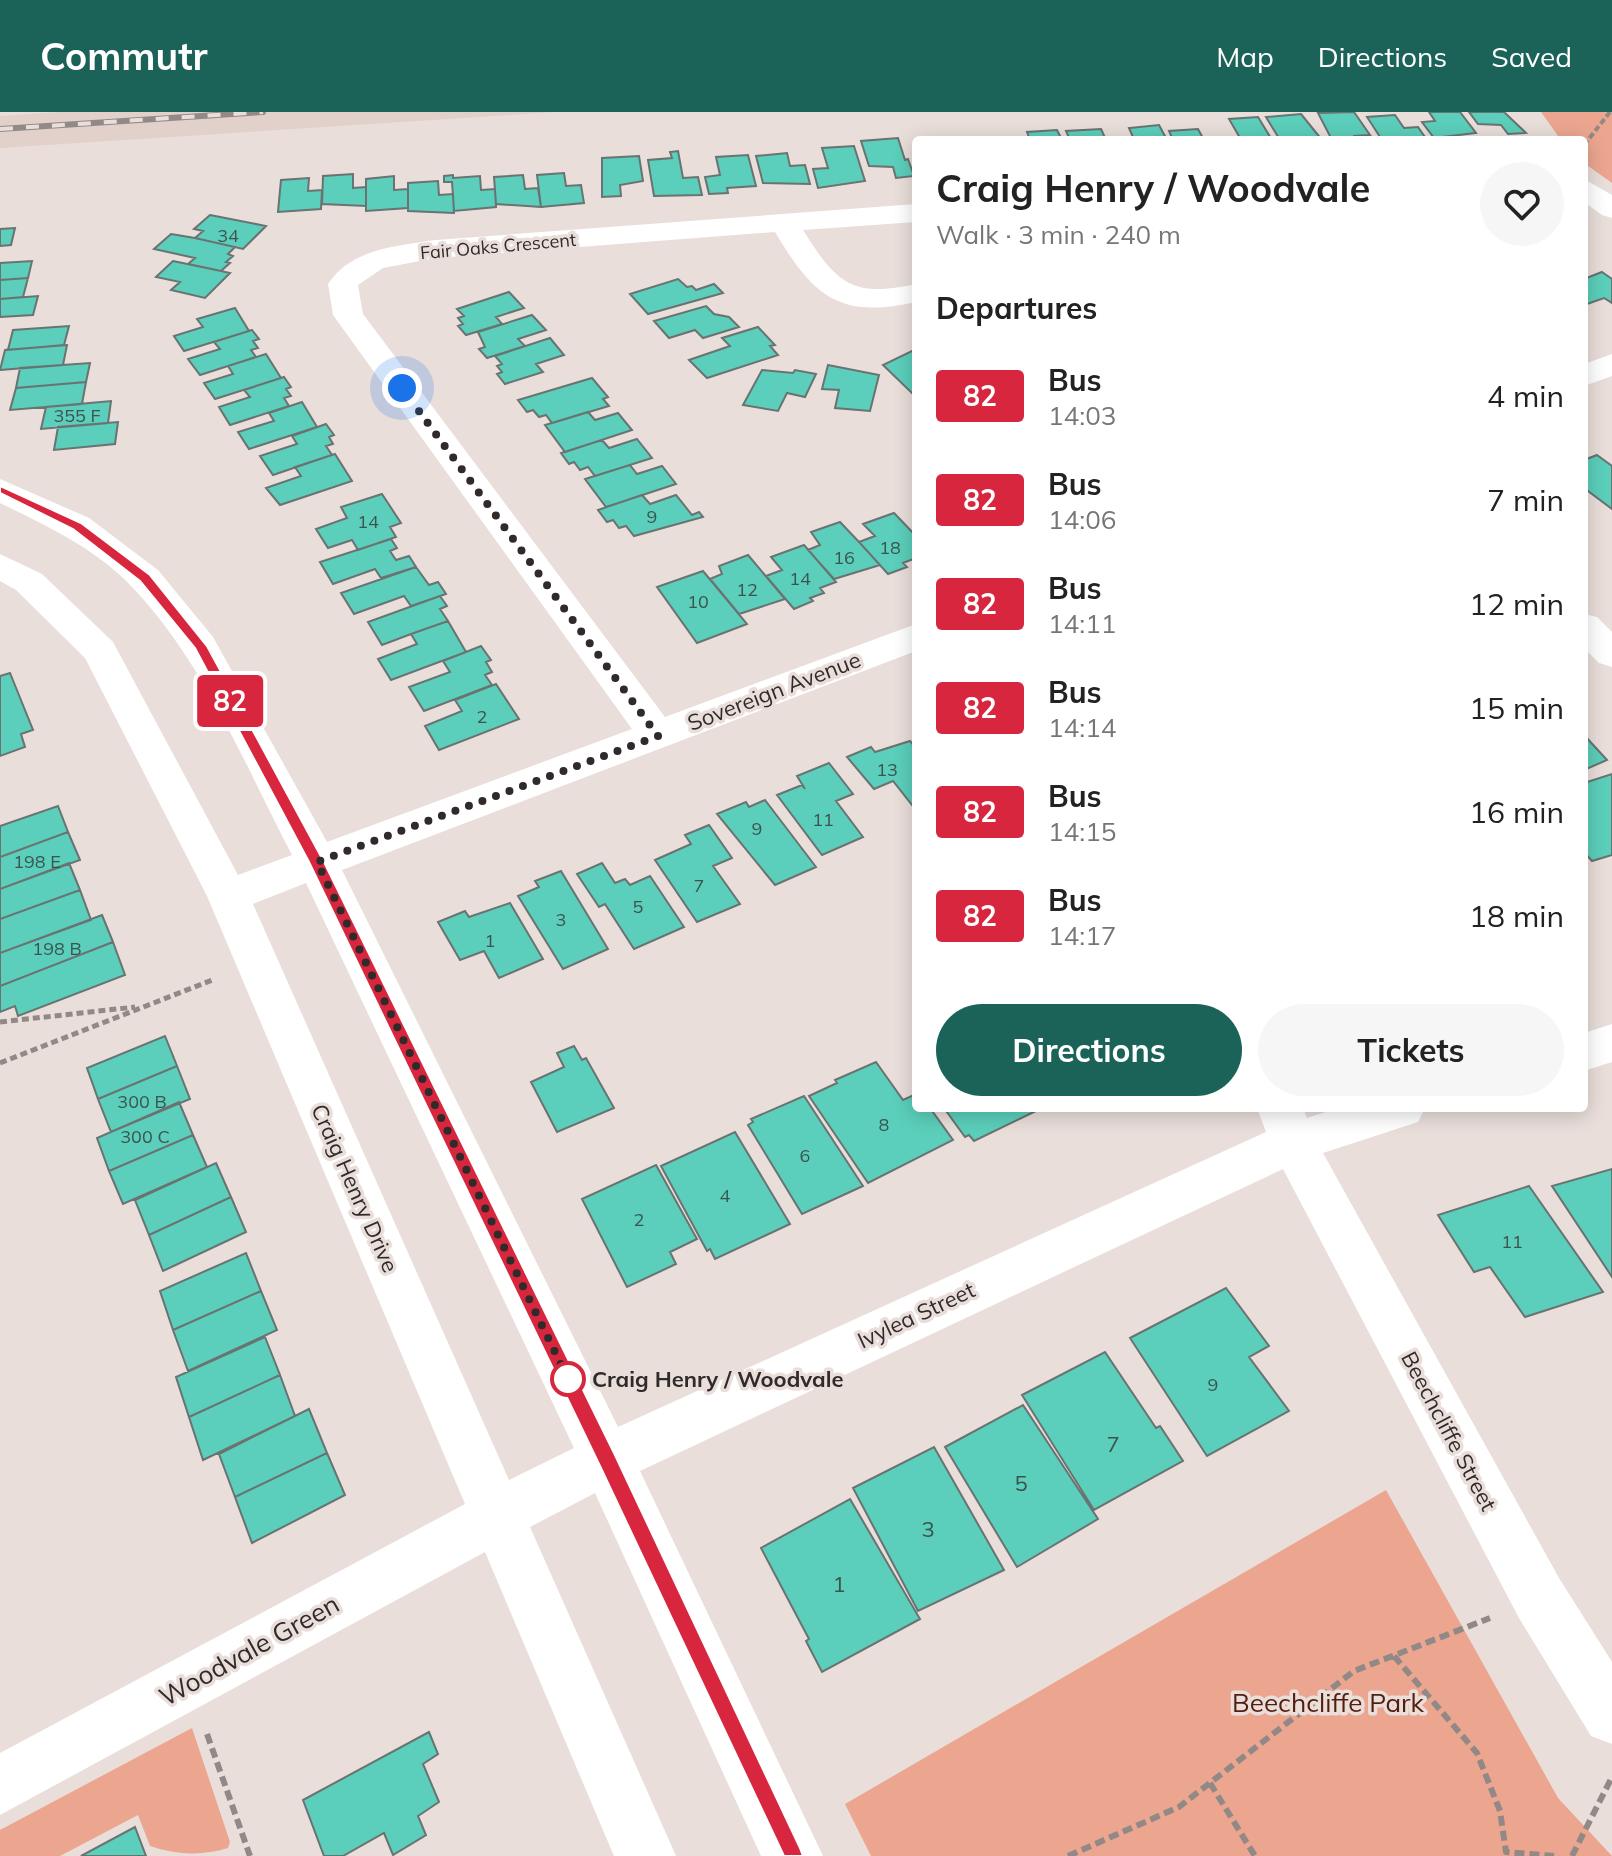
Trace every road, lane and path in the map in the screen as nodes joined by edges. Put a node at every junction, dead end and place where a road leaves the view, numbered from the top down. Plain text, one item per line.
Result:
1 (1610, 112) edge
2 (1588, 140) edge
3 (1588, 191) edge
4 (1612, 209) edge
5 (912, 213) edge
6 (785, 224) junction
7 (912, 294) edge
8 (1612, 364) edge
9 (1588, 374) edge
10 (0, 490) edge
11 (0, 566) edge
12 (1588, 630) edge
13 (912, 639) edge
14 (1612, 654) edge
15 (658, 736) junction
16 (317, 862) junction
17 (228, 896) junction
18 (257, 963) junction
19 (144, 1006) junction
20 (0, 1022) edge
21 (1612, 1043) edge
22 (1588, 1051) edge
23 (0, 1063) edge
24 (1375, 1112) edge
25 (1287, 1125) edge
26 (607, 1460) junction
27 (498, 1515) junction
28 (1539, 1598) junction
29 (1394, 1656) junction
30 (189, 1684) junction
31 (1612, 1715) edge
32 (1612, 1777) edge
33 (1210, 1783) junction
34 (0, 1785) edge
35 (250, 1856) edge
36 (645, 1856) edge
37 (792, 1856) edge
38 (1068, 1856) edge
39 (1255, 1856) edge
40 (1554, 1856) edge
41 (1572, 1856) edge

1 - 2 path
3 - 4 street
5 - 6 street, Fair Oaks Crescent
6 - 7 street
6 - 15 street, Fair Oaks Crescent
8 - 9 street
10 - 16 street
11 - 17 street, Craig Henry Drive
12 - 14 street
13 - 15 street, Sovereign Avenue
15 - 16 street, Sovereign Avenue
16 - 17 street, Sovereign Avenue
16 - 26 street
17 - 18 street, Craig Henry Drive
18 - 19 path
18 - 27 street, Craig Henry Drive
19 - 20 path
19 - 23 path
21 - 22 street
24 - 25 street, Ivylea Street
25 - 26 street, Ivylea Street
25 - 28 street, Beechcliffe Street
26 - 27 street, Ivylea Street
26 - 37 street
27 - 30 street, Woodvale Green
27 - 36 street, Craig Henry Drive
28 - 29 path
28 - 31 street, Beechcliffe Street
29 - 33 path
29 - 40 path
30 - 34 street, Woodvale Green
30 - 35 path
32 - 41 path
33 - 38 path
33 - 39 path

